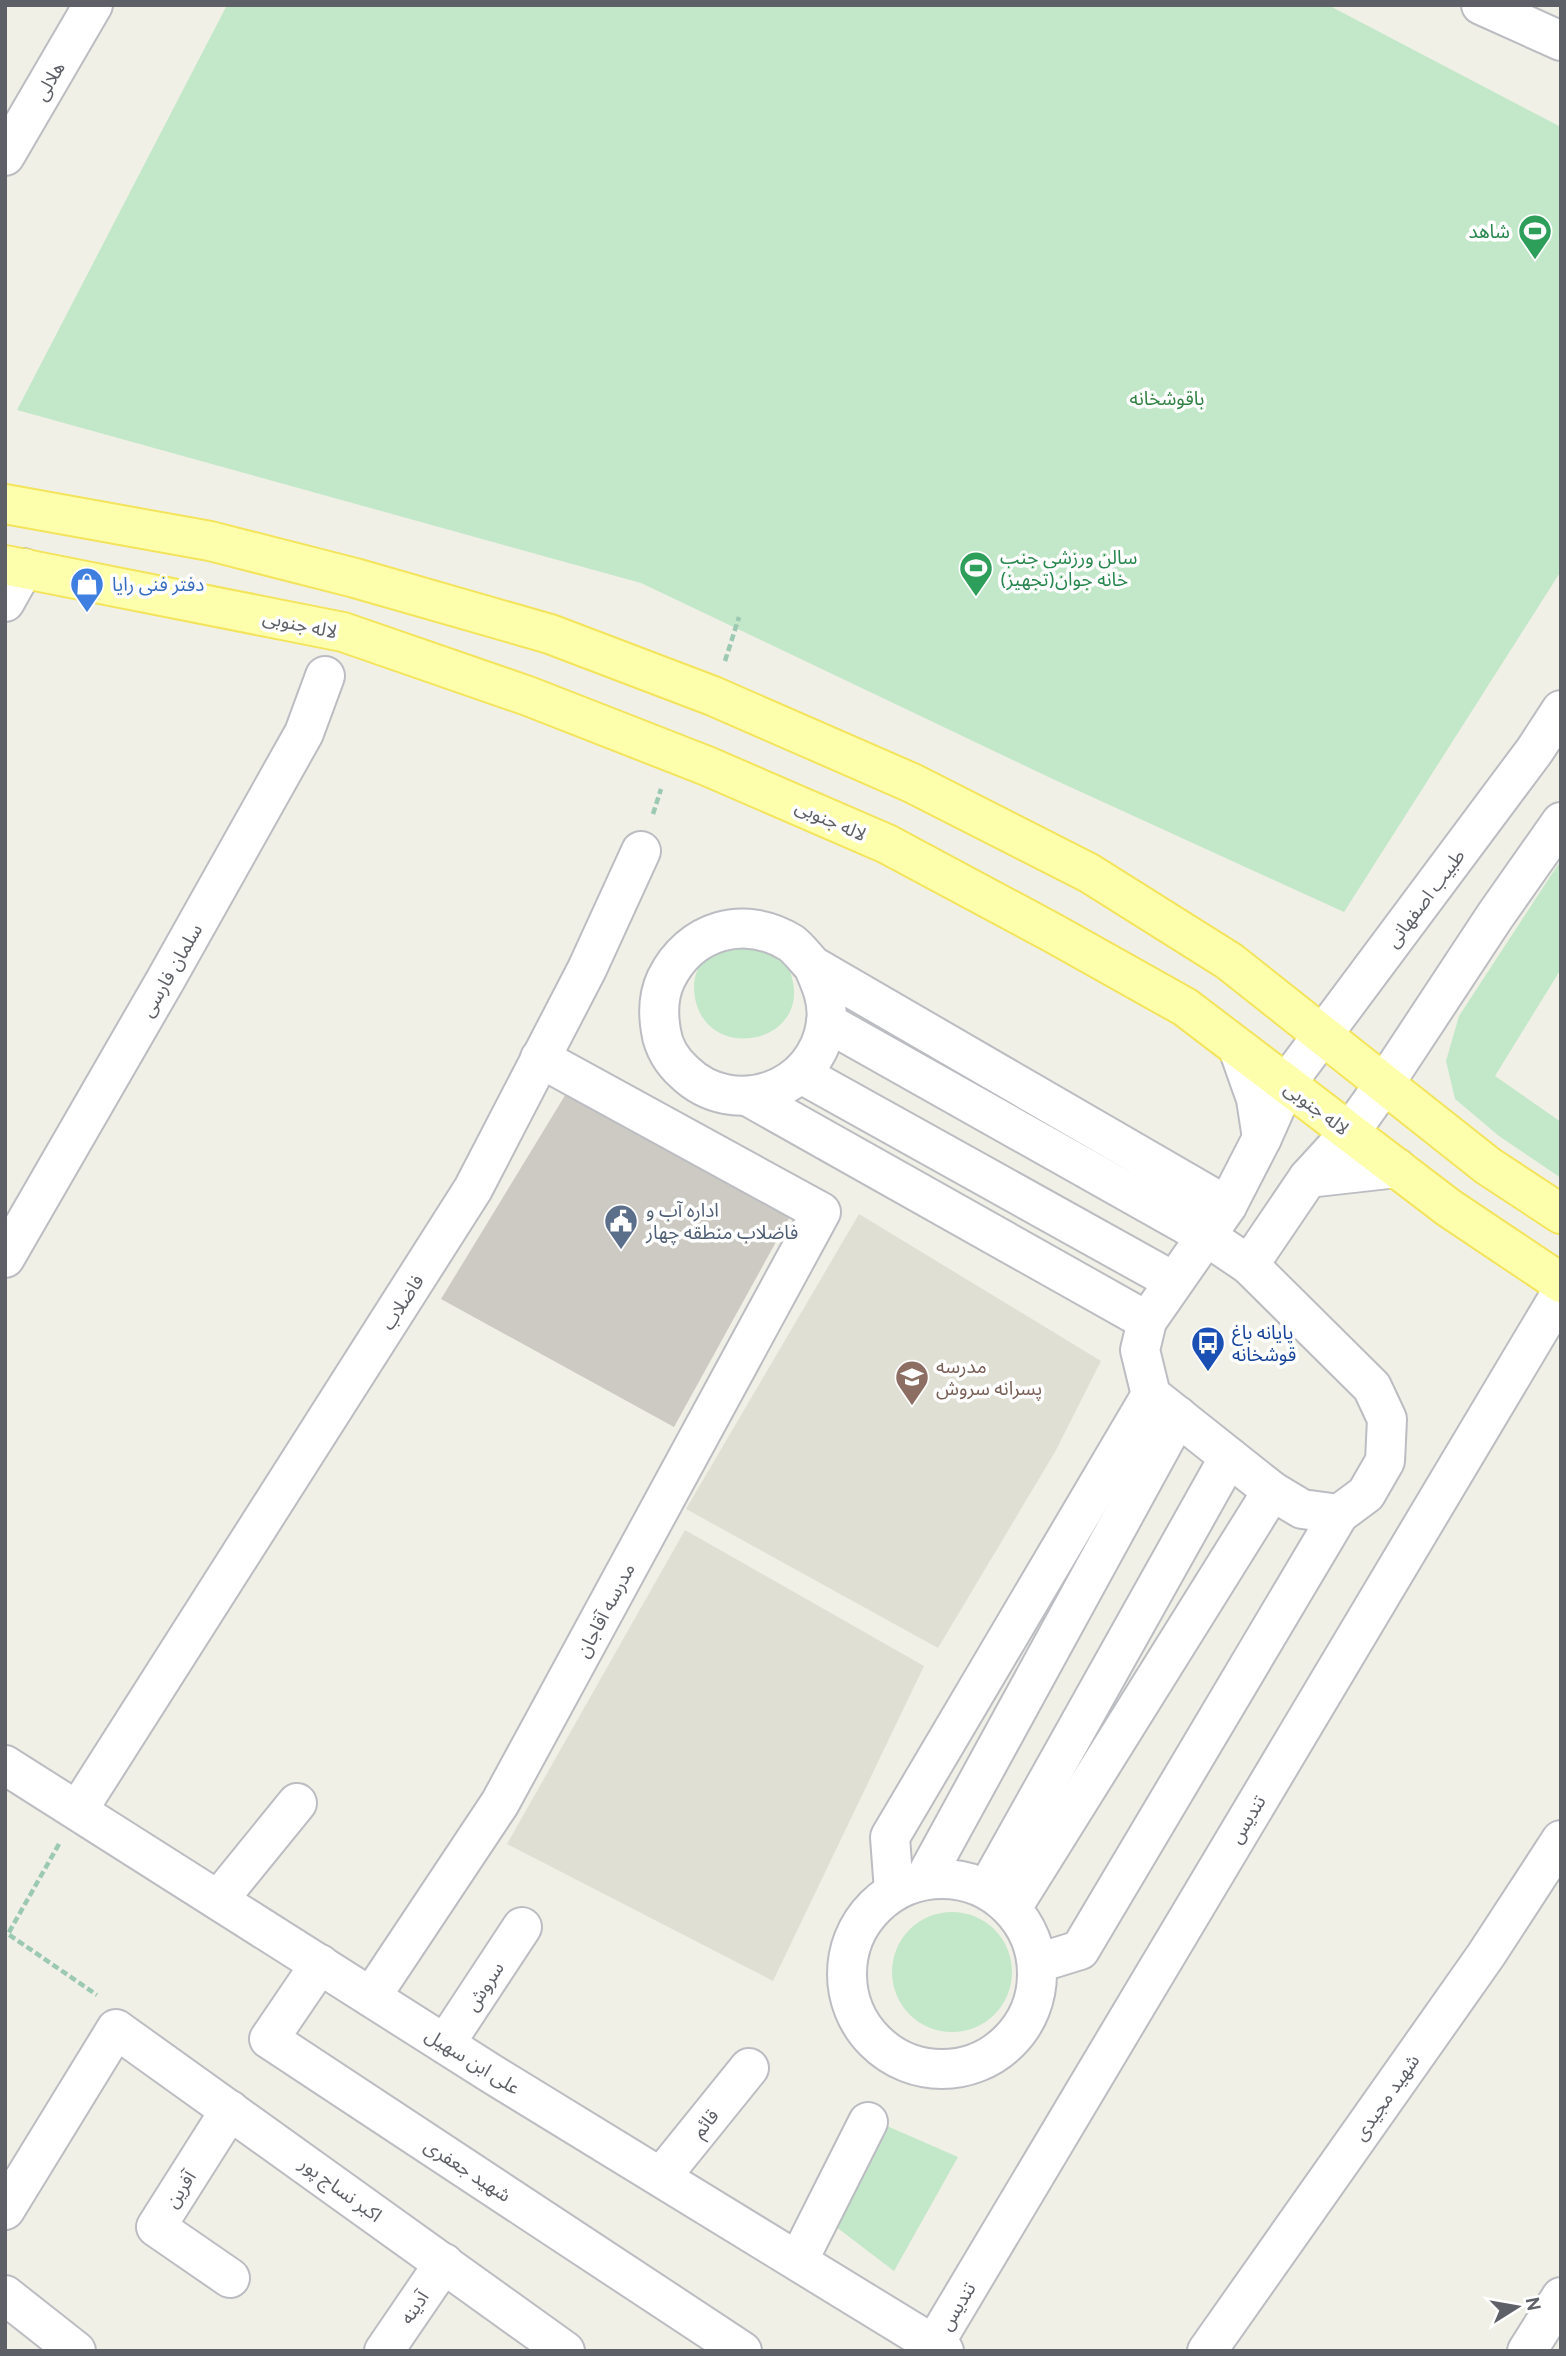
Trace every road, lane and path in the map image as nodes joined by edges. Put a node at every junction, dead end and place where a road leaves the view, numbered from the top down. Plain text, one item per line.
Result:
1 (93, 5) edge
2 (1482, 6) edge
3 (1561, 41) edge
4 (5, 156) edge
5 (5, 504) edge
6 (15, 567) edge
7 (5, 602) edge
8 (739, 617) dead end
9 (722, 668) dead end
10 (325, 676) dead end
11 (1561, 710) edge
12 (662, 789) dead end
13 (1561, 822) edge
14 (641, 851) joint
15 (813, 966) junction
16 (826, 1022) junction
17 (1323, 1035) junction
18 (1238, 1048) junction
19 (540, 1058) junction
20 (801, 1074) junction
21 (1385, 1083) junction
22 (1286, 1084) junction
23 (749, 1097) junction
24 (1350, 1132) junction
25 (1262, 1138) junction
26 (1398, 1168) junction
27 (1308, 1178) junction
28 (1561, 1214) edge
29 (1216, 1221) junction
30 (5, 1258) edge
31 (1249, 1265) junction
32 (1173, 1281) junction
33 (1561, 1283) edge
34 (1561, 1293) edge
35 (1146, 1321) junction
36 (1164, 1406) junction
37 (1229, 1457) junction
38 (1272, 1491) junction
39 (1339, 1514) junction
40 (5, 1765) edge
41 (297, 1803) dead end
42 (78, 1810) junction
43 (1561, 1840) edge
44 (909, 1885) junction
45 (1000, 1898) junction
46 (219, 1899) junction
47 (522, 1927) dead end
48 (1038, 1963) junction
49 (320, 1964) junction
50 (371, 1997) junction
51 (116, 2029) junction
52 (445, 2044) junction
53 (749, 2068) dead end
54 (230, 2110) junction
55 (868, 2122) dead end
56 (661, 2177) junction
57 (5, 2210) edge
58 (798, 2261) junction
59 (444, 2263) junction
60 (230, 2278) dead end
61 (5, 2295) edge
62 (1561, 2297) edge
63 (936, 2349) edge
64 (76, 2351) edge
65 (384, 2351) edge
66 (565, 2351) edge
67 (742, 2351) edge
68 (1207, 2351) edge
69 (1527, 2351) edge

1 - 4 street, هلالی
2 - 3 street
5 - 17 main road
6 - 7 street
6 - 18 main road, لاله جنوبی
8 - 9 path
10 - 30 street, سلمان فارسی
11 - 17 street, طبیب اصفهانی
12 - 14 path
13 - 21 street
14 - 19 street, فاضلاب
15 - 16 street
15 - 23 street
15 - 29 street
16 - 20 street
16 - 29 street
17 - 21 main road
17 - 22 street, طبیب اصفهانی
18 - 22 main road, لاله جنوبی
18 - 25 street
19 - 42 street, فاضلاب
19 - 50 street, مدرسه آقاجان
20 - 23 street
20 - 32 street
21 - 24 street
21 - 28 main road
22 - 24 main road, لاله جنوبی
22 - 25 street, طبیب اصفهانی
23 - 35 street
24 - 26 main road, لاله جنوبی
24 - 27 street
25 - 29 street, طبیب اصفهانی
26 - 27 street
26 - 33 main road, لاله جنوبی
27 - 31 street
29 - 31 street
29 - 32 street, طبیب اصفهانی
31 - 39 street
32 - 35 street, طبیب اصفهانی
34 - 63 street, تندیس
35 - 36 street
36 - 37 street
36 - 44 street
36 - 44 street
37 - 38 street
37 - 45 street
38 - 39 street
38 - 45 street
39 - 48 street
40 - 42 street, علی ابن سهیل
41 - 46 street
42 - 46 street, علی ابن سهیل
42 - 51 path
43 - 68 street, شهید مجیدی
44 - 45 street
44 - 48 street
45 - 48 street
46 - 49 street, علی ابن سهیل
47 - 52 street, سروش
49 - 50 street, علی ابن سهیل
49 - 67 street, شهید جعفری
50 - 52 street, علی ابن سهیل
51 - 54 street, اکبر نساج پور
51 - 57 street
52 - 56 street, علی ابن سهیل
53 - 56 street, قائم
54 - 59 street, اکبر نساج پور
54 - 60 street, آفرین
55 - 58 street
56 - 58 street, علی ابن سهیل
58 - 63 street, علی ابن سهیل
59 - 65 street, آدینه
59 - 66 street, اکبر نساج پور
61 - 64 street
62 - 69 street

